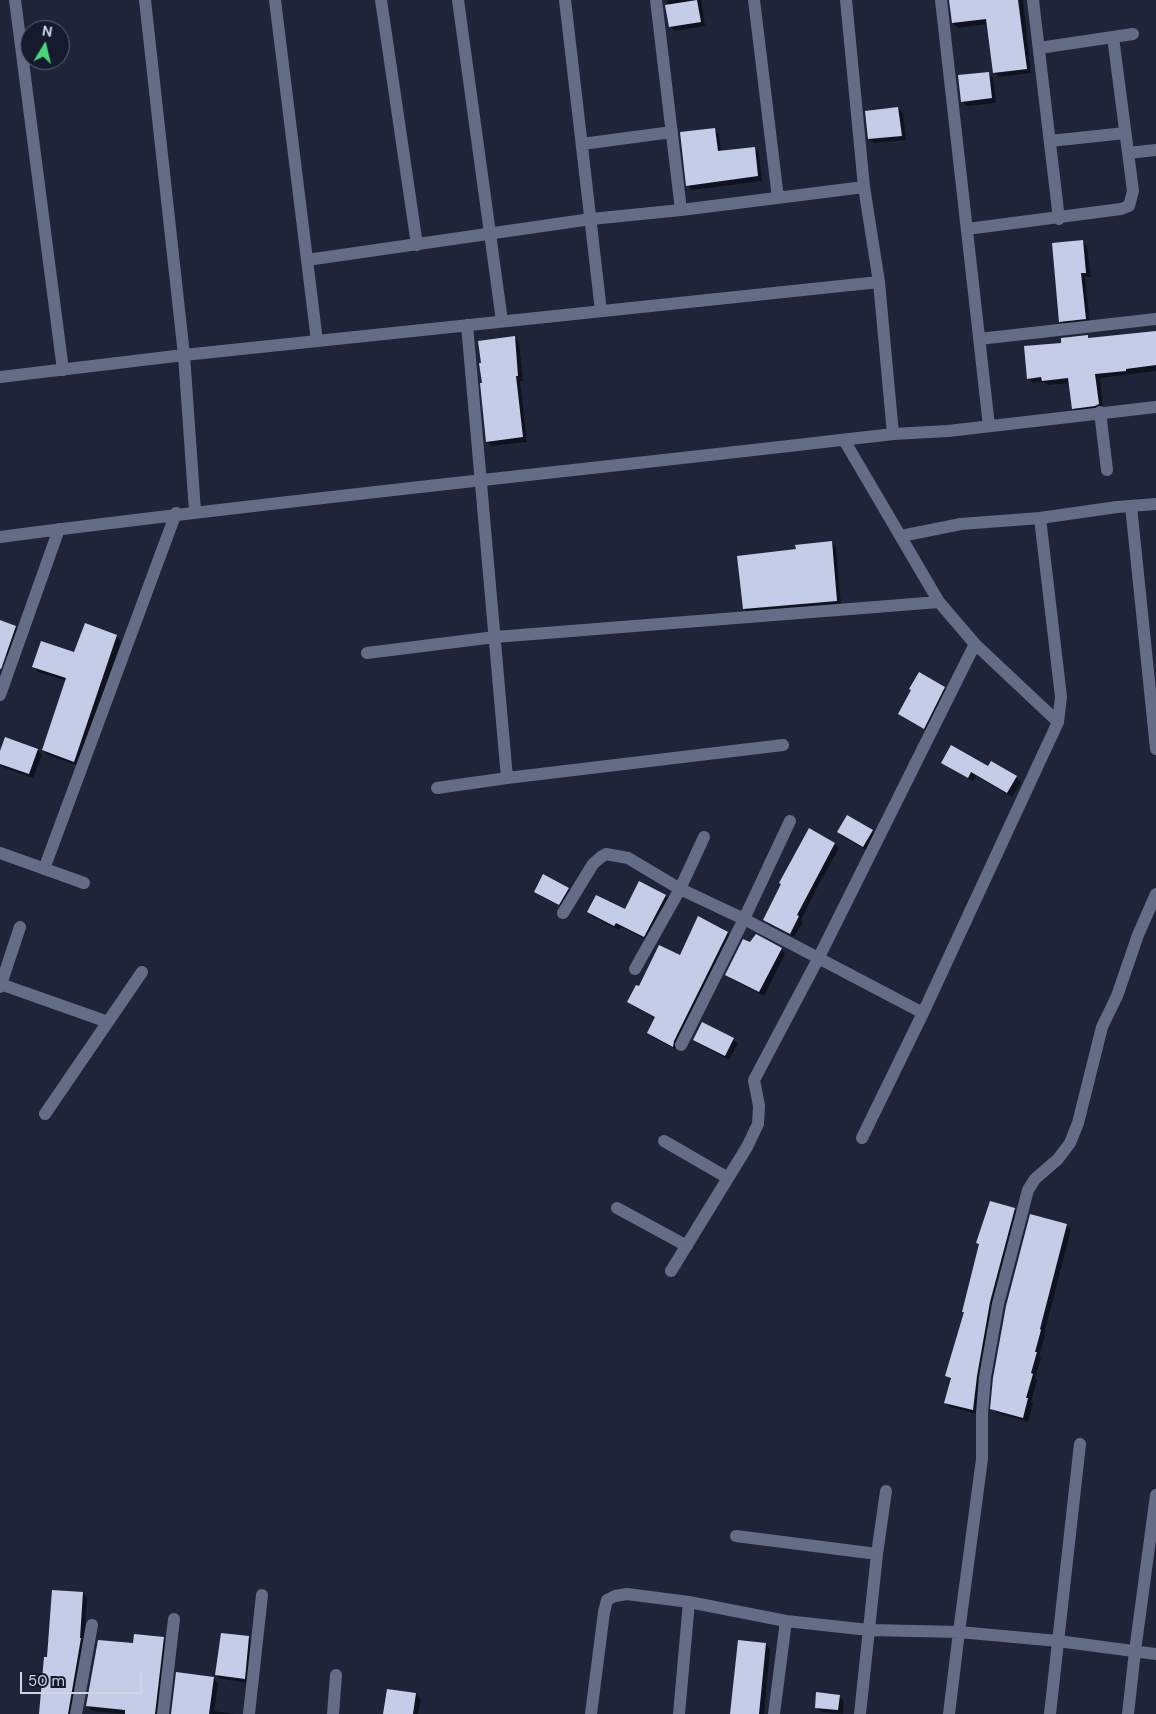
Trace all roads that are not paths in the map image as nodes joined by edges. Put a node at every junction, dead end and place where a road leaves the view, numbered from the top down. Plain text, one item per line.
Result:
1 (16, 0) edge
2 (145, 0) edge
3 (275, 0) edge
4 (382, 0) edge
5 (458, 0) edge
6 (565, 0) edge
7 (656, 0) edge
8 (754, 0) edge
9 (846, 0) edge
10 (941, 0) edge
11 (1033, 0) edge
12 (1133, 34) dead end
13 (1113, 37) junction
14 (1039, 48) junction
15 (672, 132) junction
16 (1125, 133) junction
17 (1050, 141) junction
18 (582, 144) junction
19 (1156, 150) edge
20 (1128, 153) junction
21 (864, 187) junction
22 (778, 198) junction
23 (681, 210) junction
24 (1059, 218) junction
25 (591, 219) junction
26 (967, 229) junction
27 (491, 235) junction
28 (417, 245) junction
29 (307, 260) junction
30 (880, 282) junction
31 (601, 311) junction
32 (1156, 319) edge
33 (502, 321) junction
34 (467, 325) junction
35 (979, 339) junction
36 (317, 341) junction
37 (184, 355) junction
38 (63, 370) junction
39 (0, 378) edge
40 (1156, 406) edge
41 (1100, 412) junction
42 (989, 426) junction
43 (893, 434) junction
44 (844, 440) junction
45 (1107, 470) dead end
46 (480, 481) junction
47 (1156, 504) edge
48 (1131, 506) junction
49 (195, 512) junction
50 (176, 514) junction
51 (1040, 518) junction
52 (59, 529) junction
53 (901, 536) junction
54 (0, 537) edge
55 (939, 602) junction
56 (495, 637) junction
57 (975, 644) junction
58 (367, 653) dead end
59 (0, 695) edge
60 (1058, 722) junction
61 (783, 745) dead end
62 (1156, 749) edge
63 (507, 778) junction
64 (438, 788) dead end
65 (790, 821) dead end
66 (704, 837) dead end
67 (0, 853) edge
68 (44, 869) junction
69 (84, 882) dead end
70 (680, 888) junction
71 (1156, 894) edge
72 (563, 913) dead end
73 (744, 919) junction
74 (20, 927) dead end
75 (818, 959) junction
76 (635, 969) dead end
77 (142, 972) dead end
78 (0, 985) edge
79 (923, 1013) junction
80 (108, 1022) junction
81 (681, 1045) dead end
82 (45, 1114) dead end
83 (862, 1138) dead end
84 (664, 1141) dead end
85 (728, 1178) junction
86 (617, 1208) dead end
87 (686, 1246) junction
88 (671, 1271) dead end
89 (1080, 1444) dead end
90 (886, 1491) dead end
91 (1156, 1494) edge
92 (736, 1536) dead end
93 (878, 1554) junction
94 (262, 1595) dead end
95 (689, 1602) junction
96 (174, 1619) dead end
97 (786, 1621) junction
98 (92, 1625) dead end
99 (869, 1630) junction
100 (959, 1632) junction
101 (1058, 1641) junction
102 (1134, 1651) junction
103 (1156, 1654) edge
104 (336, 1675) dead end
105 (76, 1714) edge
106 (163, 1714) edge
107 (248, 1714) edge
108 (332, 1714) edge
109 (592, 1714) edge
110 (678, 1714) edge
111 (774, 1714) edge
112 (860, 1714) edge
113 (950, 1714) edge
114 (1050, 1714) edge
115 (1128, 1714) edge

1 - 38 street
2 - 37 street
3 - 29 street
4 - 28 street
5 - 27 street
6 - 18 street
7 - 15 street
8 - 22 street
9 - 21 street
10 - 26 street
11 - 14 street
12 - 13 street
13 - 14 street
13 - 16 street
14 - 17 street
15 - 18 street
15 - 23 street
16 - 17 street
16 - 20 street
17 - 24 street
18 - 25 street
19 - 20 street
20 - 24 street
21 - 22 street
21 - 30 street
22 - 23 street
23 - 25 street
24 - 26 street
25 - 27 street
25 - 31 street
26 - 35 street
27 - 28 street
27 - 33 street
28 - 29 street
29 - 36 street
30 - 31 street
30 - 43 street
31 - 33 street
32 - 35 street
33 - 34 street
34 - 36 street
34 - 46 street
35 - 42 street
36 - 37 street
37 - 38 street
37 - 49 street
38 - 39 street
40 - 41 street
41 - 42 street
41 - 45 street
42 - 43 street
43 - 44 street
44 - 46 street
44 - 53 street
46 - 49 street
46 - 56 street
47 - 48 street
48 - 51 street
48 - 62 street
49 - 50 street
50 - 52 street
50 - 68 street
51 - 53 street
51 - 60 street
52 - 54 street
52 - 59 street
53 - 55 street
55 - 56 street
55 - 57 street
56 - 58 street
56 - 63 street
57 - 60 street
57 - 75 street
60 - 79 street
61 - 63 street
63 - 64 street
65 - 73 street
66 - 70 street
67 - 68 street
68 - 69 street
70 - 72 street
70 - 73 street
70 - 76 street
71 - 100 street
73 - 75 street
73 - 81 street
74 - 78 street
75 - 79 street
75 - 85 street
77 - 80 street
78 - 80 street
79 - 83 street
80 - 82 street
84 - 85 street
85 - 87 street
86 - 87 street
87 - 88 street
89 - 101 street
90 - 93 street
91 - 102 street
92 - 93 street
93 - 99 street
94 - 107 street
95 - 97 street
95 - 109 street
95 - 110 street
96 - 106 street
97 - 99 street
97 - 111 street
98 - 105 street
99 - 100 street
99 - 112 street
100 - 101 street
100 - 113 street
101 - 102 street
101 - 114 street
102 - 103 street
102 - 115 street
104 - 108 street

